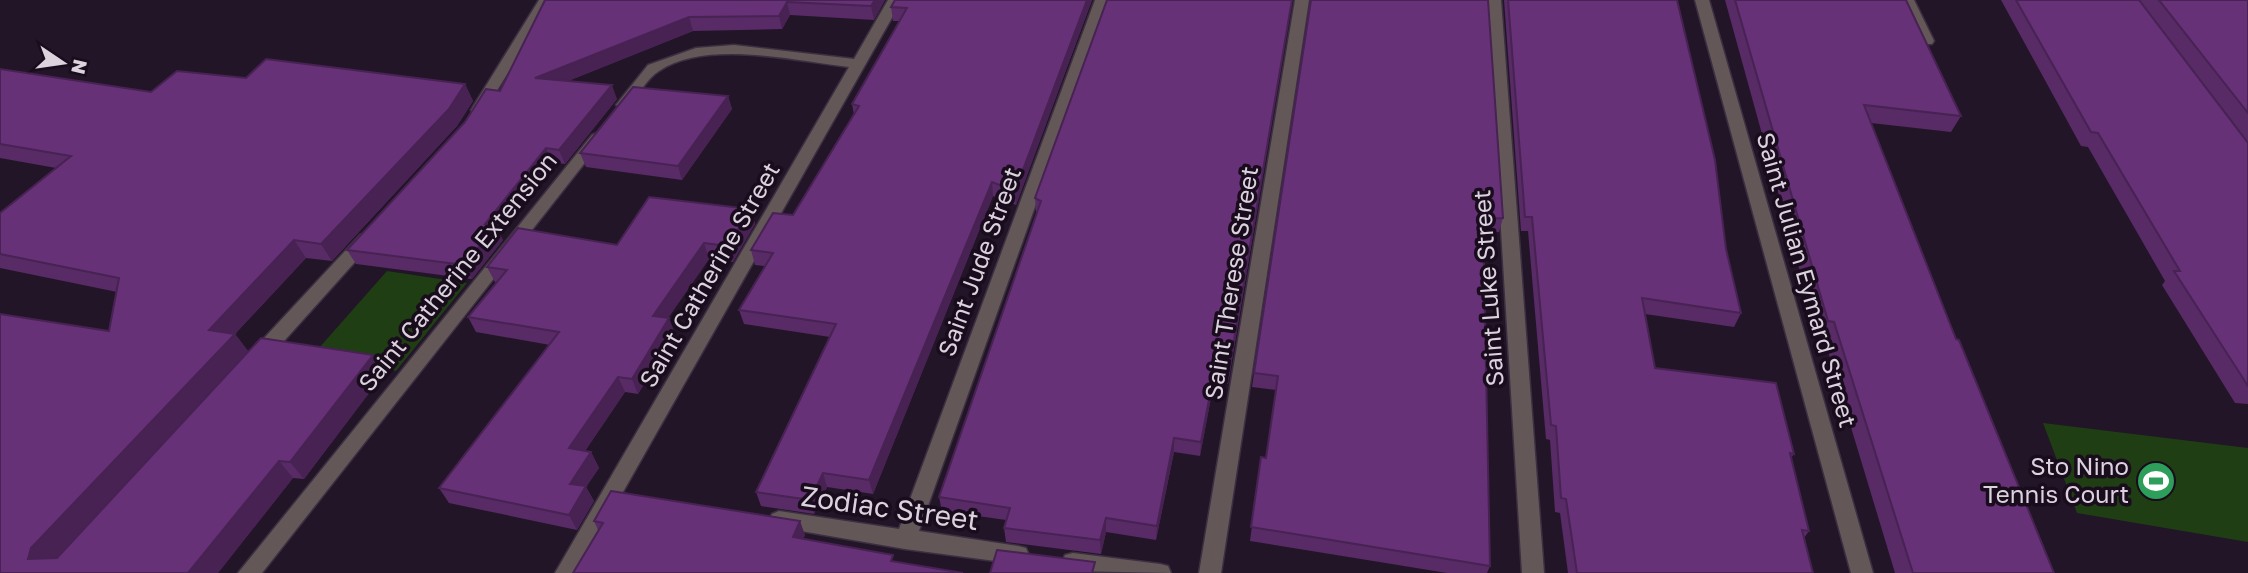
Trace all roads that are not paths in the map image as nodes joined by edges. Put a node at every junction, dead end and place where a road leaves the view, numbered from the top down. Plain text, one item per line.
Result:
1 (547, 0) edge
2 (895, 0) edge
3 (1102, 0) edge
4 (1302, 0) edge
5 (1494, 0) edge
6 (1702, 0) edge
7 (1907, 0) edge
8 (1927, 40) edge
9 (860, 64) junction
10 (465, 131) edge
11 (380, 224) edge
12 (248, 368) edge
13 (612, 494) junction
14 (639, 498) edge
15 (759, 517) edge
16 (905, 540) junction
17 (249, 573) edge
18 (566, 573) edge
19 (1160, 573) edge
20 (1210, 573) edge
21 (1533, 573) edge
22 (1862, 573) edge

1 - 10 street
2 - 9 street, Saint Catherine Street
3 - 16 street, Saint Jude Street
4 - 20 street, Saint Therese Street
5 - 21 street, Saint Luke Street
6 - 22 street, Saint Julian Eymard Street
7 - 8 street
9 - 13 street, Saint Catherine Street
9 - 17 street, Saint Catherine Extension
11 - 12 street
13 - 14 street
13 - 18 street, Saint Catherine Street
15 - 16 street, Zodiac Street
16 - 19 street, Zodiac Street

